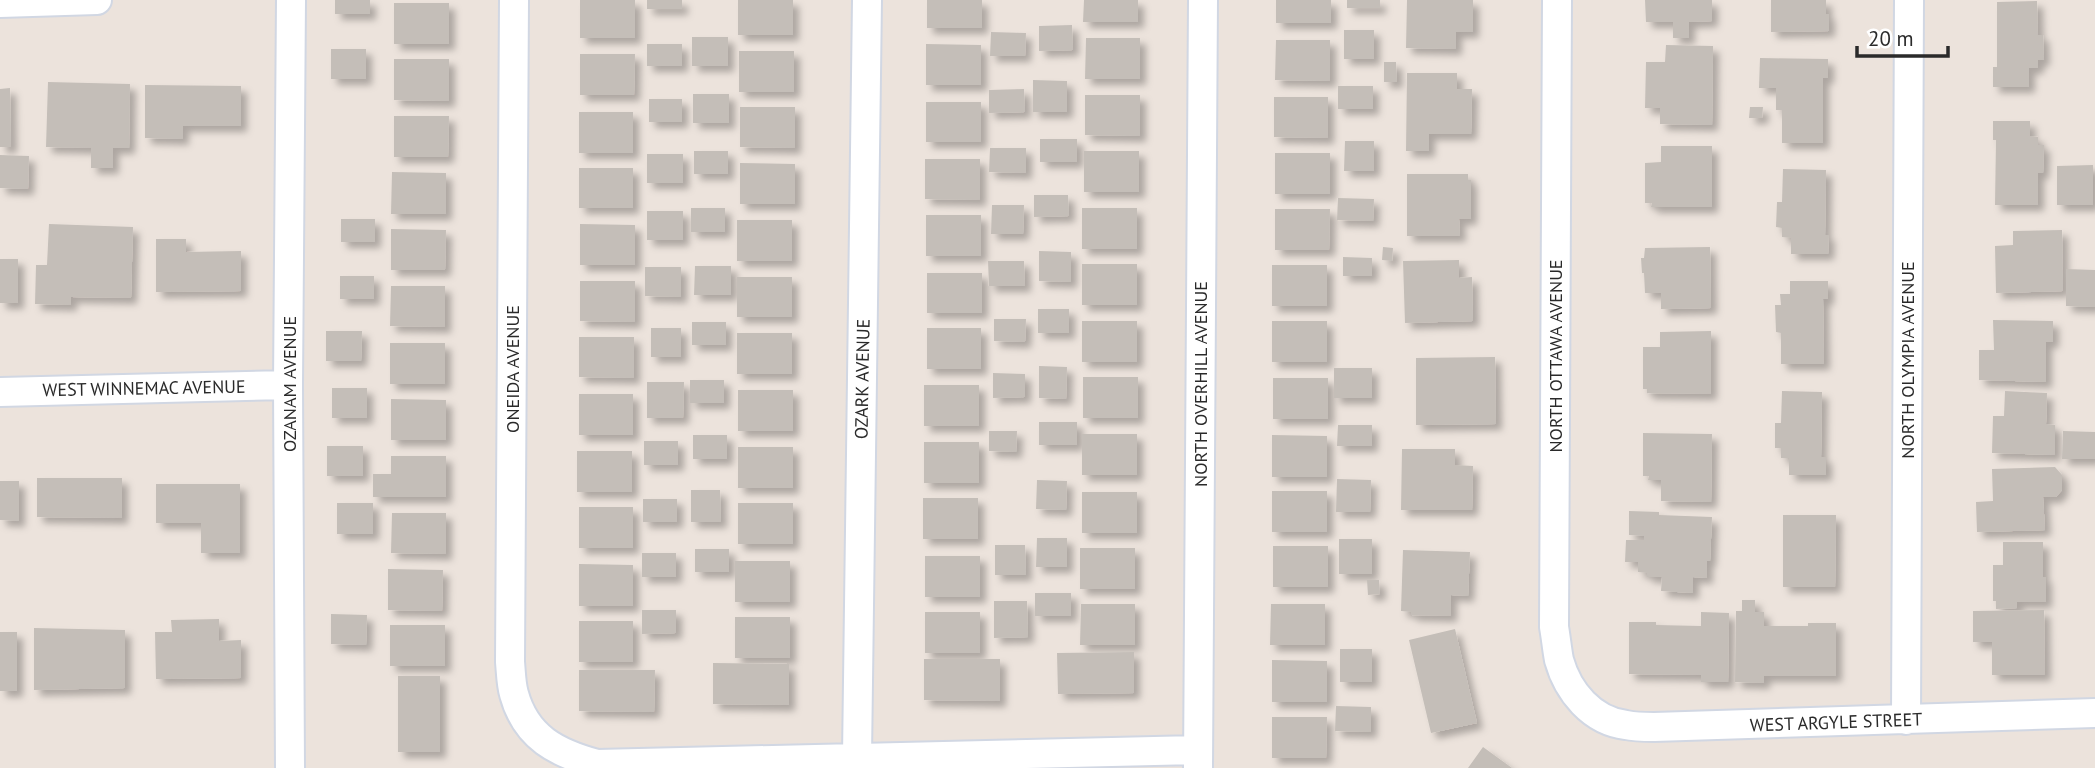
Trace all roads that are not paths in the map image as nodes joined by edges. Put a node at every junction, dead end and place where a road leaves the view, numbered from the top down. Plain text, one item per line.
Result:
1 (97, 0) edge
2 (291, 0) edge
3 (514, 0) edge
4 (867, 0) edge
5 (1203, 0) edge
6 (1557, 0) edge
7 (1909, 0) edge
8 (0, 3) edge
9 (288, 385) junction
10 (0, 392) edge
11 (1583, 705) joint
12 (2095, 713) edge
13 (1906, 720) junction
14 (857, 757) junction
15 (1197, 759) edge
16 (290, 768) edge

1 - 8 street
2 - 9 street, OZANAM AVENUE
3 - 14 street, ONEIDA AVENUE
4 - 14 street, OZARK AVENUE
5 - 15 street, NORTH OVERHILL AVENUE
6 - 11 street, NORTH OTTAWA AVENUE
7 - 13 street, NORTH OLYMPIA AVENUE
9 - 10 street, WEST WINNEMAC AVENUE
9 - 16 street, OZANAM AVENUE
11 - 13 street, WEST ARGYLE STREET
12 - 13 street, WEST ARGYLE STREET
14 - 15 street

